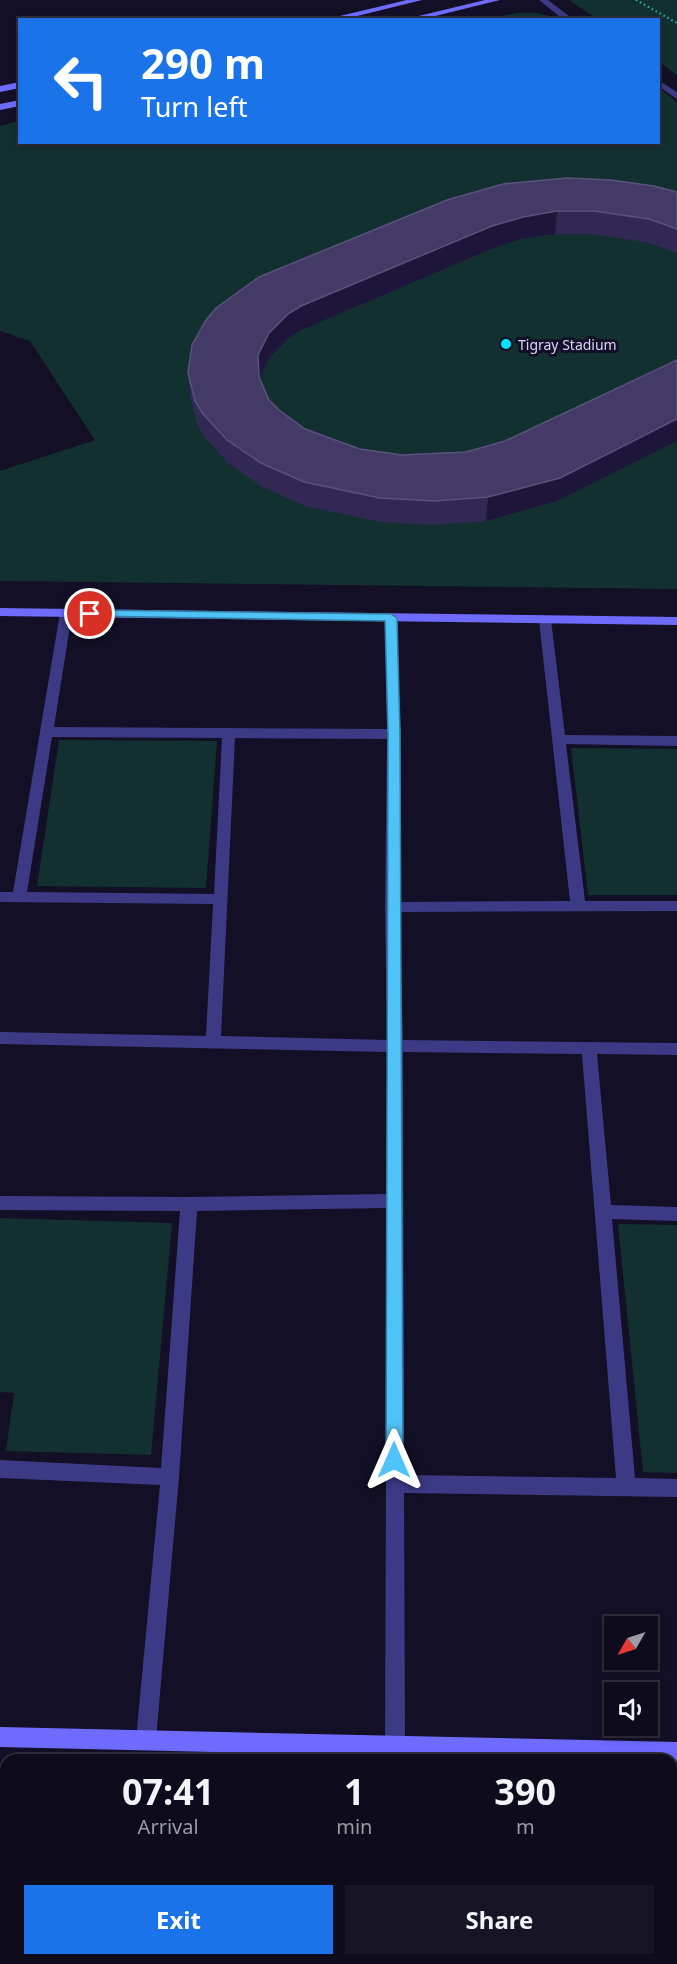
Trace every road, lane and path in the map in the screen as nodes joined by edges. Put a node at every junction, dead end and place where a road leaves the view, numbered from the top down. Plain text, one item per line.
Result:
1 (418, 0) edge
2 (496, 0) edge
3 (543, 0) edge
4 (636, 0) edge
5 (336, 18) edge
6 (415, 18) edge
7 (567, 18) edge
8 (677, 23) edge
9 (660, 83) edge
10 (18, 85) edge
11 (0, 89) edge
12 (677, 96) edge
13 (18, 104) edge
14 (0, 108) edge
15 (0, 612) edge
16 (66, 613) junction
17 (391, 618) junction
18 (545, 620) junction
19 (677, 621) edge
20 (48, 732) junction
21 (229, 733) junction
22 (394, 734) junction
23 (557, 739) junction
24 (677, 741) edge
25 (0, 897) edge
26 (19, 897) junction
27 (220, 899) junction
28 (677, 906) edge
29 (392, 907) junction
30 (578, 907) junction
31 (0, 1038) edge
32 (213, 1043) junction
33 (395, 1046) junction
34 (589, 1048) junction
35 (677, 1049) edge
36 (393, 1201) junction
37 (0, 1203) edge
38 (189, 1204) junction
39 (603, 1212) junction
40 (677, 1214) edge
41 (0, 1469) edge
42 (170, 1477) junction
43 (394, 1484) junction
44 (626, 1487) junction
45 (677, 1488) edge
46 (0, 1737) edge
47 (146, 1739) junction
48 (395, 1746) junction
49 (677, 1752) edge

1 - 5 street
2 - 6 street
3 - 7 street
4 - 8 path
9 - 12 street
10 - 11 street
13 - 14 street
15 - 16 street
16 - 17 street
16 - 20 street
17 - 18 street
17 - 22 street
18 - 19 street
18 - 23 street
20 - 21 street
20 - 26 street
21 - 22 street
21 - 27 street
22 - 29 street
23 - 24 street
23 - 30 street
25 - 26 street
26 - 27 street
27 - 32 street
28 - 30 street
29 - 30 street
29 - 33 street
31 - 32 street
32 - 33 street
33 - 34 street
33 - 36 street
34 - 35 street
34 - 39 street
36 - 38 street
36 - 43 street
37 - 38 street
38 - 42 street
39 - 40 street
39 - 44 street
41 - 42 street
42 - 47 street
43 - 44 street
43 - 48 street
44 - 45 street
46 - 47 street
47 - 48 street
48 - 49 street

